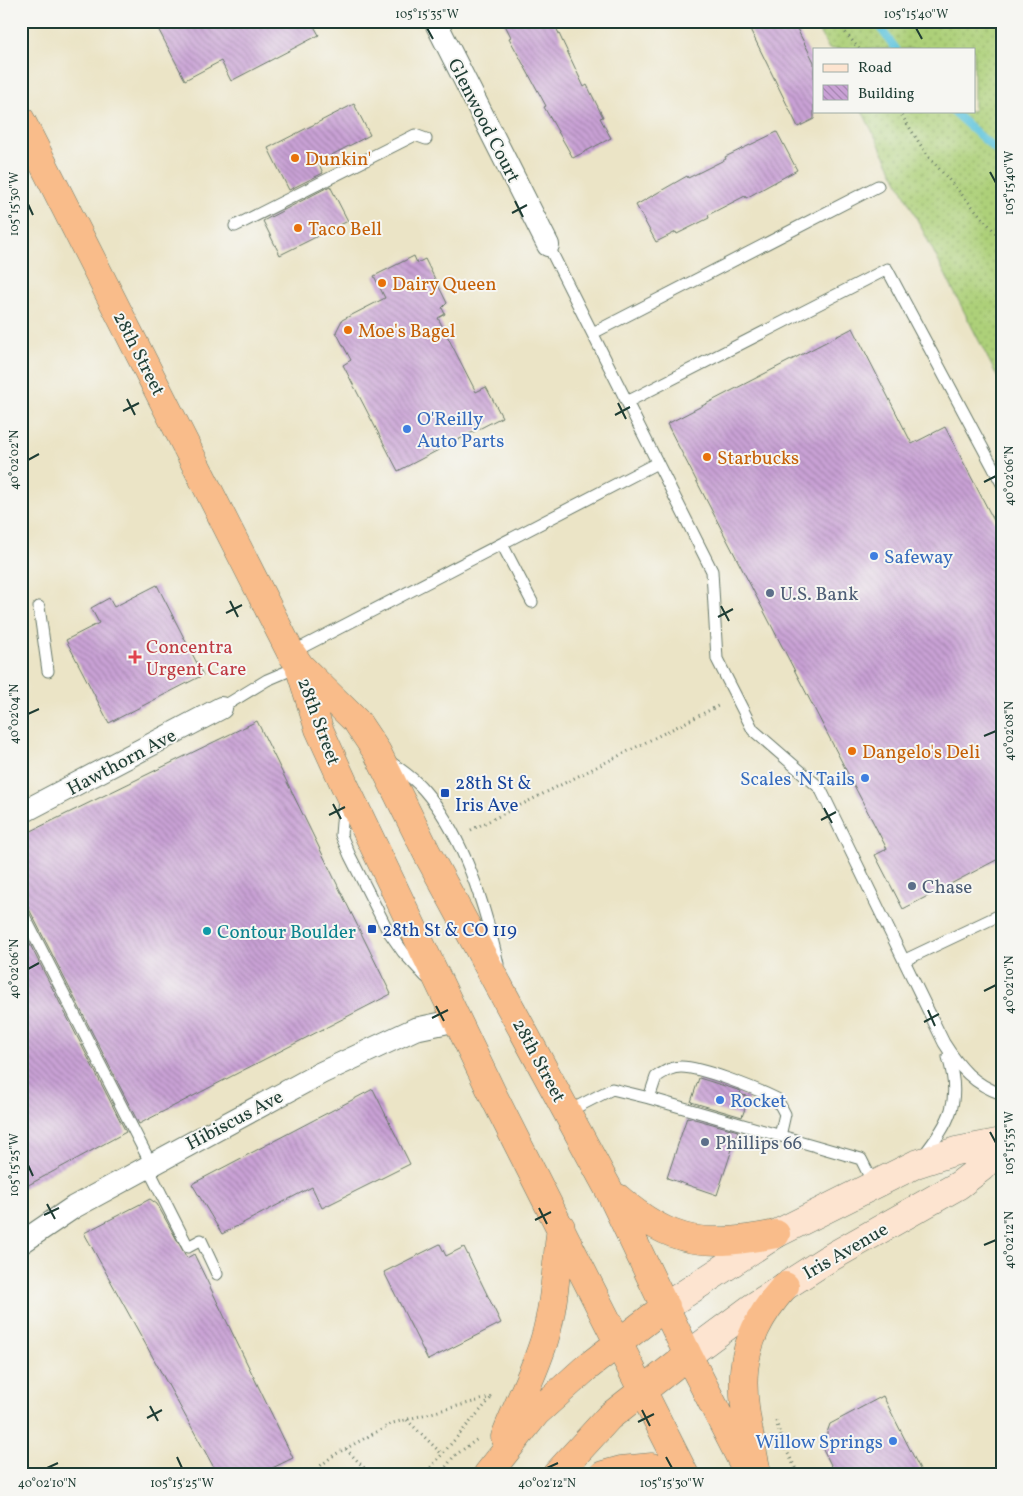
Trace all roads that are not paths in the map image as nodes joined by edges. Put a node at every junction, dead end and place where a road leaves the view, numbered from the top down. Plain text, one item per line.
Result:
1 (435, 21) edge
2 (21, 120) edge
3 (426, 139) dead end
4 (30, 158) edge
5 (878, 186) dead end
6 (235, 226) dead end
7 (548, 245) joint
8 (593, 333) junction
9 (627, 402) junction
10 (658, 463) junction
11 (1002, 484) edge
12 (502, 544) junction
13 (532, 602) dead end
14 (39, 607) dead end
15 (295, 660) junction
16 (48, 671) dead end
17 (221, 708) joint
18 (21, 813) edge
19 (21, 910) edge
20 (1002, 914) edge
21 (905, 960) junction
22 (453, 1010) junction
23 (944, 1043) junction
24 (1002, 1094) edge
25 (649, 1098) junction
26 (568, 1112) junction
27 (780, 1136) junction
28 (1002, 1144) edge
29 (916, 1164) junction
30 (149, 1165) junction
31 (874, 1185) junction
32 (609, 1190) junction
33 (561, 1227) junction
34 (776, 1234) junction
35 (21, 1243) edge
36 (217, 1274) dead end
37 (785, 1286) junction
38 (666, 1306) junction
39 (619, 1341) junction
40 (688, 1355) junction
41 (643, 1390) junction
42 (491, 1468) edge
43 (556, 1475) edge
44 (603, 1475) edge
45 (666, 1475) edge
46 (685, 1475) edge
47 (749, 1475) edge
48 (758, 1475) edge

1 - 7 street, Glenwood Court
2 - 4 highway, 28th Street
3 - 6 lane
4 - 15 highway, 28th Street
5 - 8 lane
7 - 8 lane
8 - 9 lane
9 - 10 lane
9 - 11 lane
10 - 12 lane
10 - 21 lane
12 - 13 lane
12 - 15 lane
14 - 16 lane
15 - 17 lane
15 - 22 highway, 28th Street
15 - 26 highway, 28th Street
17 - 18 street, Hawthorn Ave
19 - 30 lane
20 - 21 lane
21 - 23 lane
22 - 30 street, Hibiscus Ave
22 - 33 highway, 28th Street
23 - 24 lane
23 - 29 lane
25 - 26 lane
25 - 27 lane
25 - 27 lane
26 - 32 highway, 28th Street
27 - 31 lane
28 - 29 main road, Iris Avenue
28 - 37 main road, Iris Avenue
29 - 31 main road, Iris Avenue
30 - 35 street, Hibiscus Ave
30 - 36 lane
31 - 34 main road, Iris Avenue
32 - 34 highway
32 - 38 highway, 28th Street
33 - 39 highway, 28th Street
33 - 42 highway
34 - 38 main road, Iris Avenue
37 - 40 main road, Iris Avenue
37 - 48 highway
38 - 39 highway
38 - 40 highway, 28th Street
39 - 41 highway, 28th Street
39 - 42 highway
40 - 41 highway
40 - 47 highway, 28th Street
41 - 43 highway
41 - 46 highway, 28th Street
44 - 45 highway

